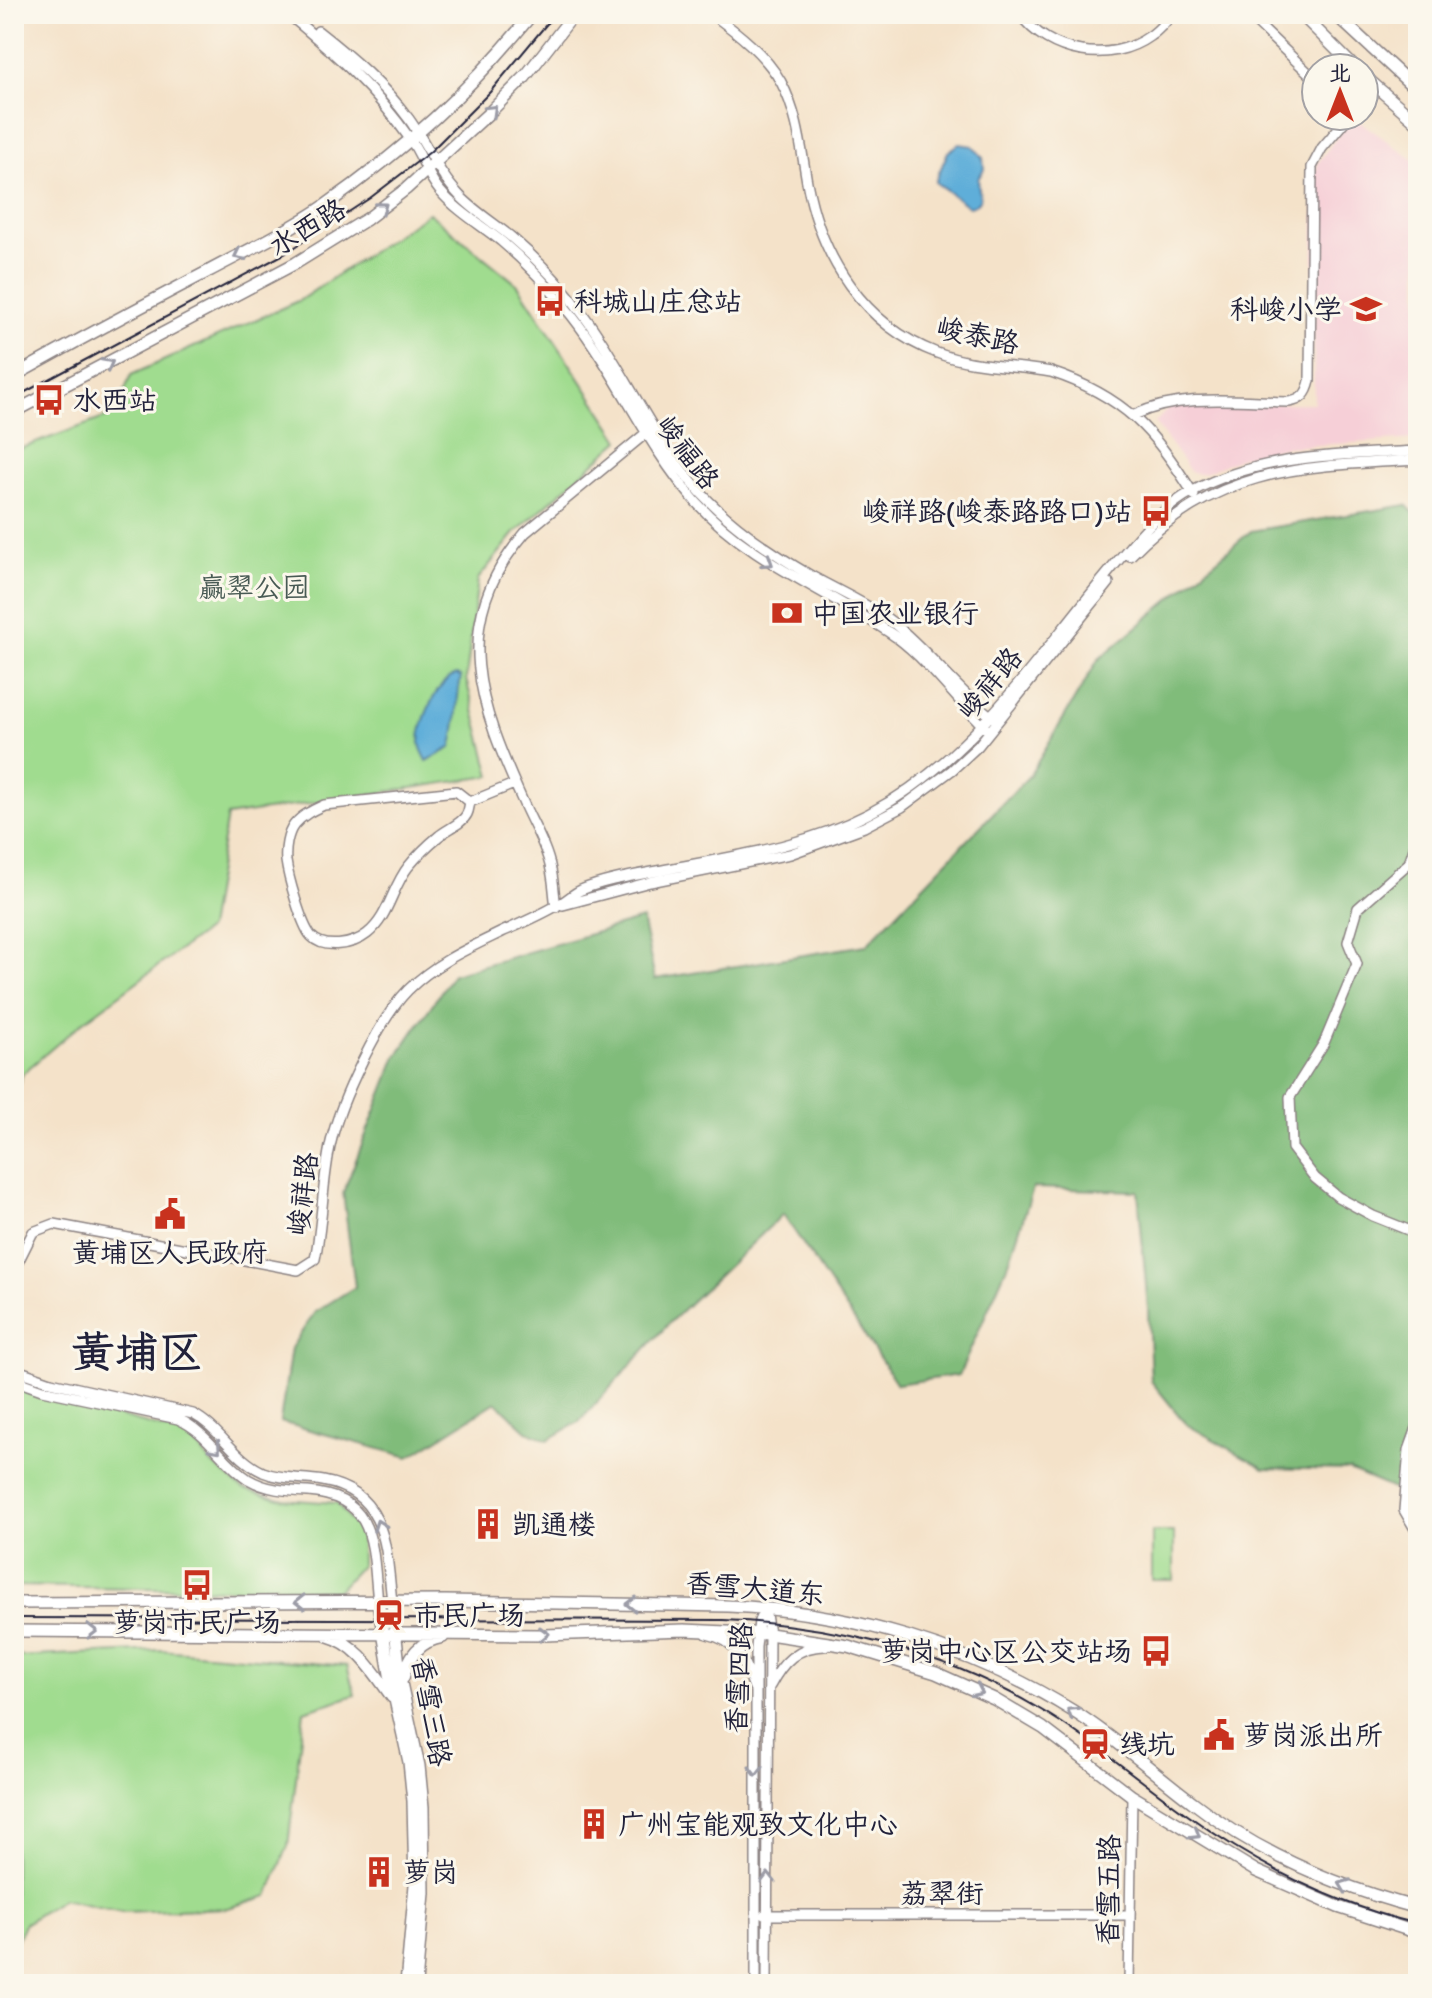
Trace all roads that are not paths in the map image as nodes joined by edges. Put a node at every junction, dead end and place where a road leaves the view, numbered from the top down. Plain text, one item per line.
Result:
1 (288, 14) edge
2 (296, 14) edge
3 (532, 14) edge
4 (574, 14) edge
5 (712, 14) edge
6 (1020, 14) edge
7 (1173, 14) edge
8 (1247, 14) edge
9 (1301, 14) edge
10 (1335, 14) edge
11 (1339, 52) edge
12 (1300, 65) edge
13 (1380, 90) edge
14 (1418, 91) edge
15 (1418, 123) edge
16 (1336, 132) edge
17 (416, 137) junction
18 (431, 166) junction
19 (14, 376) edge
20 (14, 412) edge
21 (1134, 415) junction
22 (645, 434) junction
23 (1418, 451) edge
24 (1418, 460) edge
25 (1194, 497) junction
26 (994, 719) junction
27 (986, 729) junction
28 (514, 784) junction
29 (470, 802) junction
30 (1418, 836) edge
31 (556, 907) junction
32 (1418, 1234) edge
33 (14, 1270) edge
34 (14, 1369) edge
35 (14, 1380) edge
36 (1418, 1425) edge
37 (1418, 1534) edge
38 (378, 1602) junction
39 (392, 1602) junction
40 (14, 1603) edge
41 (765, 1608) junction
42 (684, 1630) junction
43 (14, 1631) edge
44 (389, 1632) junction
45 (307, 1633) junction
46 (466, 1634) junction
47 (763, 1634) junction
48 (848, 1646) junction
49 (401, 1683) junction
50 (769, 1689) junction
51 (756, 1693) junction
52 (395, 1701) junction
53 (1132, 1796) junction
54 (1418, 1908) edge
55 (756, 1915) junction
56 (768, 1915) junction
57 (1129, 1915) junction
58 (1418, 1933) edge
59 (406, 1984) edge
60 (416, 1984) edge
61 (756, 1984) edge
62 (767, 1984) edge
63 (1129, 1984) edge

1 - 17 street
2 - 17 street
3 - 17 main road, 水西路
18 -> 4 main road, 水西路
5 - 21 street, 峻泰路
6 - 7 street
8 - 12 street
9 - 11 main road
10 - 14 main road
13 - 15 main road
16 - 21 street
17 - 18 street, 峻福路
17 -> 19 main road, 水西路
20 -> 18 main road, 水西路
18 - 22 street, 峻福路
18 - 26 street, 峻福路
21 - 25 street, 峻泰路
22 -> 27 street, 峻福路
22 - 28 street
23 - 25 street, 峻祥路
24 - 25 street, 峻祥路
25 - 26 street, 峻祥路
26 - 27 street, 峻祥路
27 - 31 street, 峻祥路
28 - 29 street
28 - 31 street
29 - 29 street
30 - 32 street
31 - 33 street, 峻祥路
39 -> 34 street, 香雪三路
35 -> 38 street, 香雪三路
36 - 37 street
38 - 39 main road, 香雪大道东
38 -> 40 main road, 香雪大道东
38 - 44 main road, 香雪三路
41 -> 39 main road, 香雪大道东
39 - 44 main road, 香雪三路
41 - 47 street, 香雪四路
54 -> 41 main road, 香雪大道东
46 -> 42 main road, 香雪大道东
42 - 47 main road, 香雪大道东
42 - 51 street
43 -> 45 main road, 香雪大道东
44 - 45 main road, 香雪大道东
44 - 46 main road, 香雪大道东
44 - 49 main road, 香雪三路
44 - 52 main road, 香雪三路
45 - 52 main road
46 - 49 main road
47 - 48 main road, 香雪大道东
47 - 50 street, 香雪四路
47 - 51 street, 香雪四路
48 - 50 street
48 -> 53 main road, 香雪大道东
49 - 60 main road, 香雪三路
56 -> 50 street, 香雪四路
51 -> 55 street, 香雪四路
52 - 59 main road, 香雪三路
53 - 57 street, 香雪五路
53 -> 58 main road, 香雪大道东
55 - 56 street, 荔翠街
55 - 61 street, 香雪四路
56 - 57 street, 荔翠街
56 - 62 street, 香雪四路
57 - 63 street, 香雪五路

